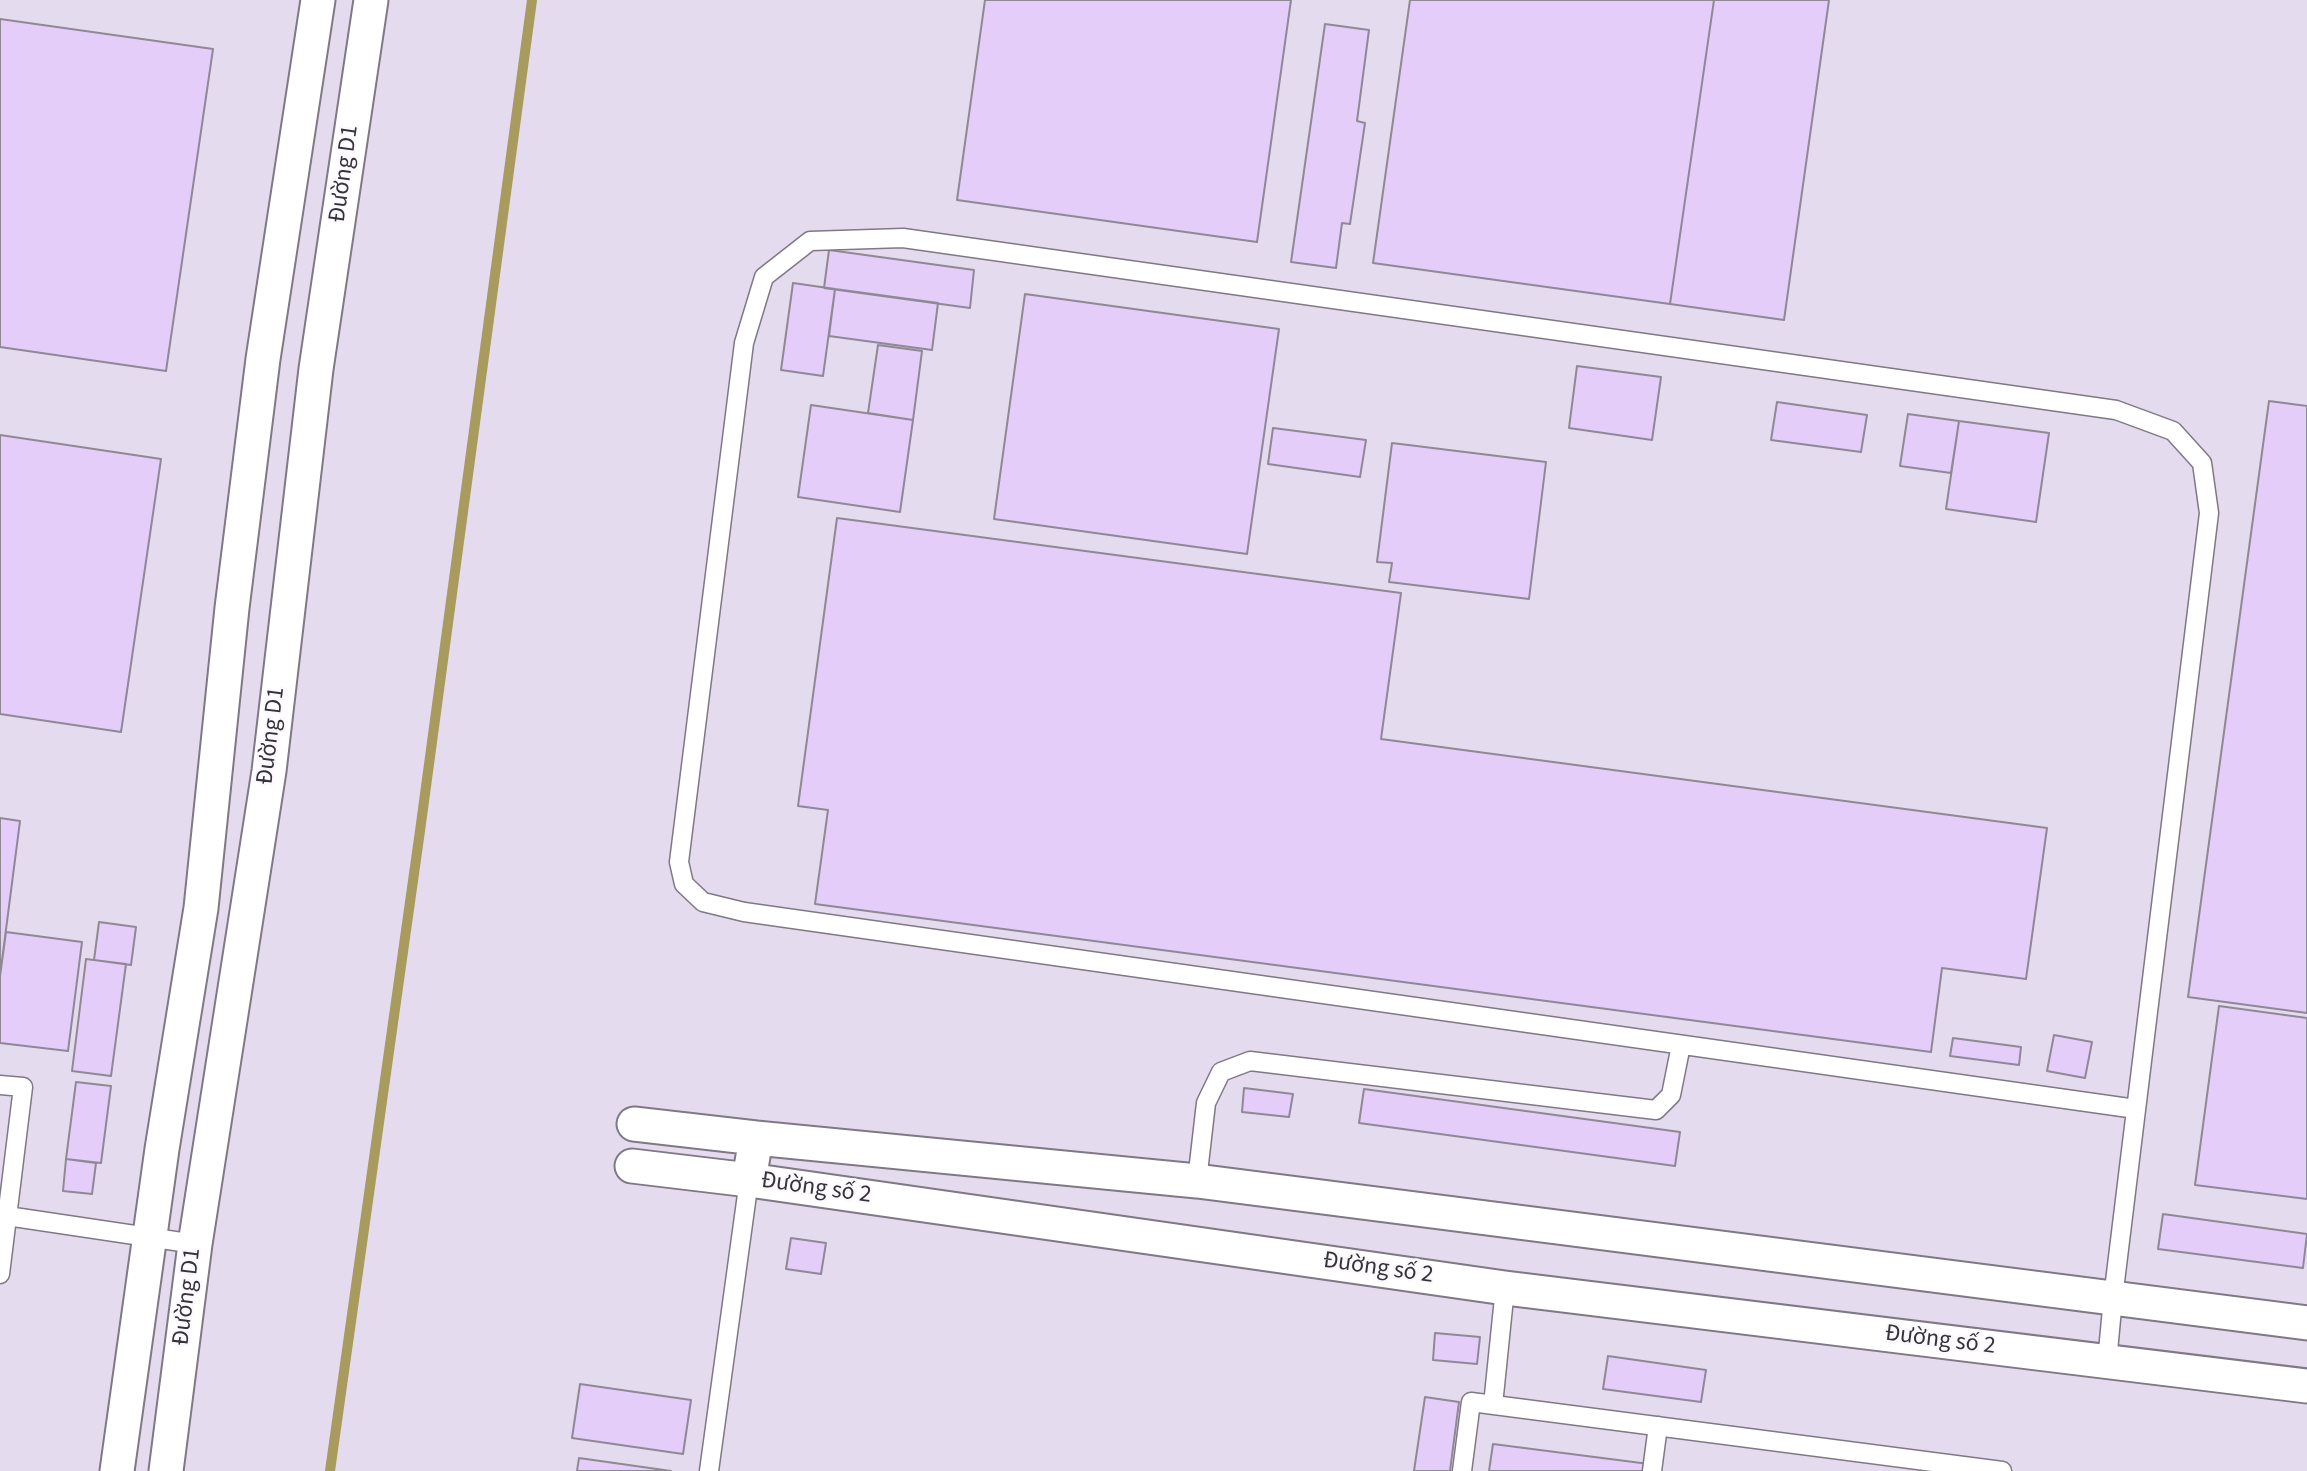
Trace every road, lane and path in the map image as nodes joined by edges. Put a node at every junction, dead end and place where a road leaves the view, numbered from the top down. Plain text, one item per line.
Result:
1 (318, 0) edge
2 (371, 0) edge
3 (263, 359) junction
4 (316, 369) junction
5 (1681, 1045) junction
6 (0, 1085) edge
7 (2136, 1109) junction
8 (634, 1124) dead end
9 (756, 1138) junction
10 (632, 1166) dead end
11 (749, 1180) junction
12 (1197, 1181) junction
13 (7, 1216) junction
14 (150, 1236) junction
15 (195, 1244) junction
16 (0, 1274) edge
17 (1505, 1288) junction
18 (2113, 1298) junction
19 (2307, 1323) edge
20 (2107, 1362) junction
21 (2307, 1386) edge
22 (1493, 1405) junction
23 (1658, 1426) junction
24 (117, 1471) edge
25 (166, 1471) edge
26 (709, 1471) edge
27 (1462, 1471) edge
28 (1652, 1471) edge
29 (2002, 1471) edge

1 - 3 street, Đường D1
2 - 4 street, Đường D1
3 - 4 street
3 - 14 street, Đường D1
4 - 15 street, Đường D1
5 - 7 lane
5 - 7 lane
5 - 12 lane
6 - 13 lane
7 - 18 lane
8 - 9 street
9 - 11 street, Đường số 2
9 - 12 street, Đường số 2
10 - 11 street
11 - 17 street, Đường số 2
11 - 26 lane
12 - 18 street, Đường số 2
13 - 14 lane
13 - 16 lane
14 - 15 lane
14 - 24 street, Đường D1
15 - 25 street, Đường D1
17 - 20 street, Đường số 2
17 - 22 lane
18 - 19 street, Đường số 2
18 - 20 lane
20 - 21 street, Đường số 2
22 - 23 lane
22 - 27 lane
23 - 28 lane
23 - 29 lane

